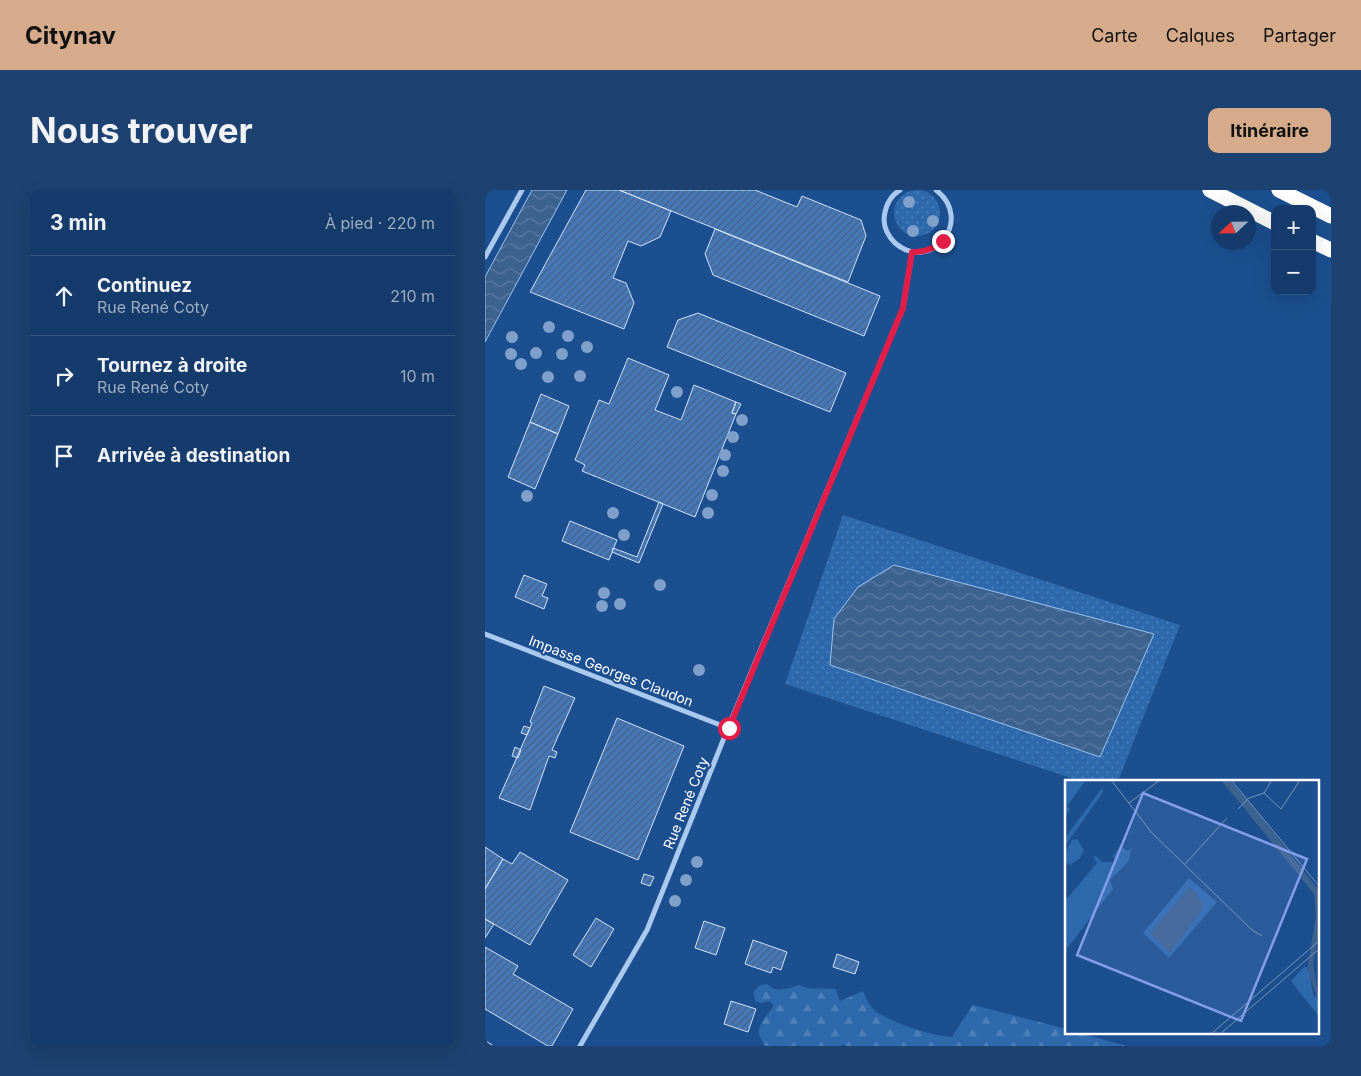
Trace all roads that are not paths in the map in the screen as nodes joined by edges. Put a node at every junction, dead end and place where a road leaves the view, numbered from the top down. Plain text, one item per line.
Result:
1 (523, 190) edge
2 (900, 190) edge
3 (936, 190) edge
4 (1210, 190) edge
5 (1279, 190) edge
6 (1331, 216) edge
7 (1271, 221) edge
8 (1316, 243) edge
9 (1331, 250) edge
10 (912, 252) junction
11 (485, 257) edge
12 (485, 634) edge
13 (729, 728) junction
14 (485, 1043) edge
15 (490, 1046) edge
16 (580, 1046) edge

1 - 11 street
2 - 10 street
3 - 10 street
4 - 7 highway
5 - 6 highway
8 - 9 highway
10 - 13 street, Rue René Coty
12 - 13 street, Impasse Georges Claudon
13 - 16 street, Rue René Coty
14 - 15 street

